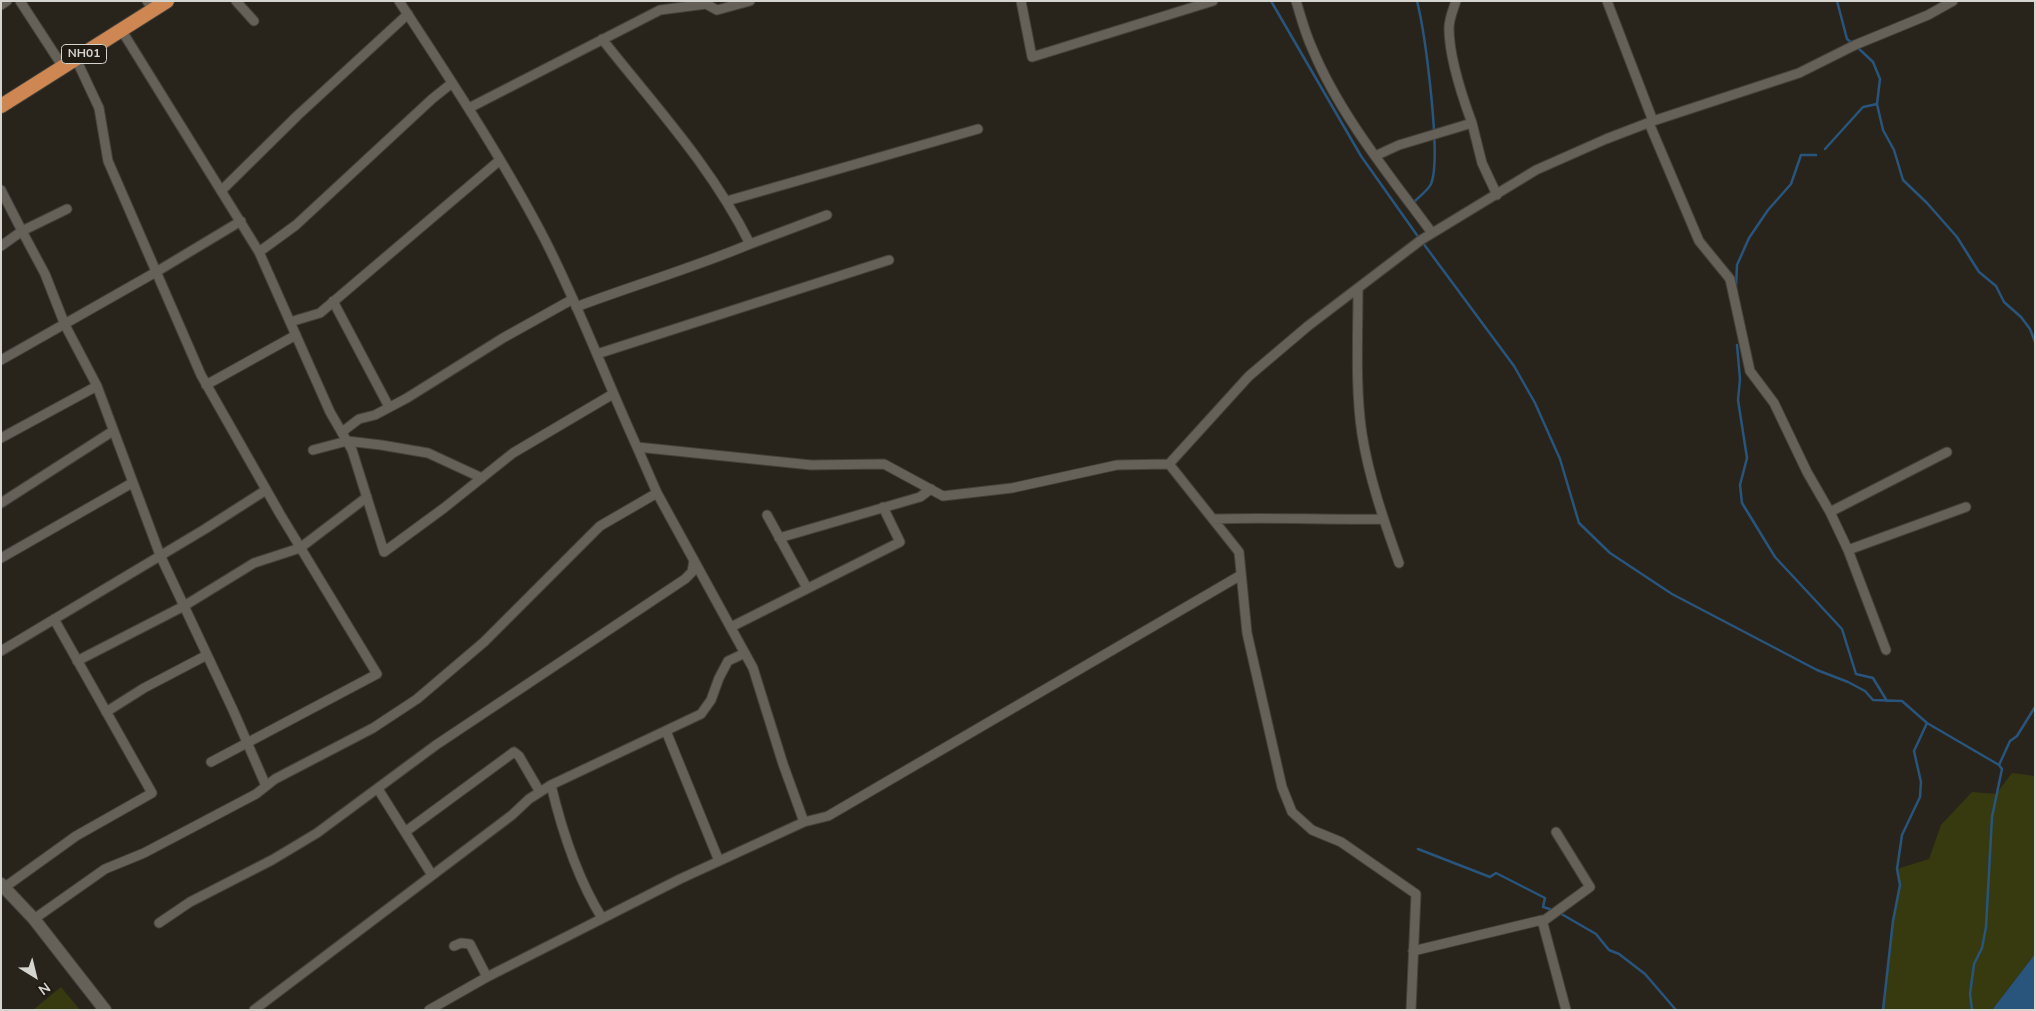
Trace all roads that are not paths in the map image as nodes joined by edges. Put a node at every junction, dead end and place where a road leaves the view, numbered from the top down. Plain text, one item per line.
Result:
1 (7, 1) edge
2 (20, 1) edge
3 (167, 1) edge
4 (236, 1) edge
5 (399, 1) edge
6 (750, 1) edge
7 (1021, 1) edge
8 (1213, 1) edge
9 (1296, 1) edge
10 (1456, 1) edge
11 (1954, 1) edge
12 (1610, 2) edge
13 (707, 3) edge
14 (1, 5) edge
15 (150, 6) edge
16 (408, 14) junction
17 (254, 21) dead end
18 (122, 31) junction
19 (602, 40) junction
20 (76, 59) junction
21 (63, 67) junction
22 (452, 83) junction
23 (1, 106) edge
24 (469, 108) junction
25 (1651, 122) junction
26 (1472, 123) junction
27 (978, 129) dead end
28 (1375, 156) junction
29 (500, 160) junction
30 (1, 190) edge
31 (221, 191) junction
32 (1497, 195) junction
33 (727, 201) junction
34 (67, 209) dead end
35 (827, 215) dead end
36 (241, 221) junction
37 (22, 231) junction
38 (1432, 233) junction
39 (750, 244) junction
40 (1, 246) edge
41 (259, 252) junction
42 (889, 260) dead end
43 (156, 272) junction
44 (1358, 290) junction
45 (333, 301) junction
46 (575, 303) junction
47 (290, 322) junction
48 (65, 325) junction
49 (296, 335) junction
50 (597, 354) junction
51 (1, 360) edge
52 (206, 385) junction
53 (97, 386) junction
54 (613, 394) junction
55 (389, 407) junction
56 (113, 431) junction
57 (342, 432) junction
58 (1, 438) edge
59 (347, 441) junction
60 (637, 447) junction
61 (313, 450) dead end
62 (1947, 452) dead end
63 (1169, 464) junction
64 (482, 478) junction
65 (132, 483) junction
66 (931, 489) junction
67 (266, 490) junction
68 (658, 493) junction
69 (367, 497) junction
70 (1, 503) edge
71 (883, 507) junction
72 (1966, 507) dead end
73 (1830, 512) junction
74 (767, 515) dead end
75 (1214, 519) junction
76 (1383, 519) junction
77 (779, 538) junction
78 (300, 548) junction
79 (1848, 550) junction
80 (160, 555) junction
81 (1, 558) edge
82 (694, 560) junction
83 (1399, 562) dead end
84 (1242, 575) junction
85 (807, 588) junction
86 (184, 606) junction
87 (54, 618) junction
88 (730, 627) junction
89 (1886, 650) dead end
90 (1, 651) edge
91 (745, 653) junction
92 (207, 656) junction
93 (77, 661) junction
94 (106, 712) junction
95 (666, 731) junction
96 (248, 743) junction
97 (211, 762) dead end
98 (551, 785) junction
99 (266, 786) junction
100 (378, 789) junction
101 (540, 792) junction
102 (804, 822) junction
103 (405, 832) junction
104 (1556, 832) dead end
105 (718, 861) junction
106 (432, 875) junction
107 (3, 886) edge
108 (602, 918) junction
109 (34, 919) junction
110 (1542, 922) junction
111 (160, 923) dead end
112 (454, 946) dead end
113 (1413, 951) junction
114 (487, 977) junction
115 (443, 1002) junction
116 (105, 1010) edge
117 (254, 1010) edge
118 (429, 1010) edge
119 (450, 1010) edge
120 (1411, 1010) edge
121 (1566, 1010) edge

1 - 14 street
2 - 21 street
3 - 15 highway, NH01
4 - 17 street
5 - 16 street
6 - 13 street
7 - 8 street
9 - 28 street
10 - 26 street
11 - 25 street
12 - 25 street
13 - 19 street
15 - 18 highway, NH01
16 - 22 street
16 - 31 street
18 - 20 highway, NH01
18 - 31 street
19 - 24 street
19 - 33 street
20 - 21 highway, NH01
20 - 43 street
21 - 23 highway, NH01
22 - 24 street
22 - 41 street
24 - 29 street
25 - 32 street
25 - 73 street
26 - 28 street
26 - 32 street
27 - 33 street
28 - 38 street
29 - 45 street
29 - 46 street
30 - 37 street
31 - 36 street
32 - 38 street
33 - 39 street
34 - 37 street
35 - 39 street
36 - 41 street
36 - 43 street
37 - 40 street
37 - 48 street
38 - 44 street
39 - 46 street
41 - 47 street
42 - 50 street
43 - 48 street
43 - 52 street
44 - 63 street
44 - 76 street
45 - 47 street
45 - 55 street
46 - 50 street
46 - 55 street
47 - 49 street
48 - 51 street
48 - 53 street
49 - 52 street
49 - 57 street
50 - 54 street
52 - 67 street
53 - 56 street
53 - 58 street
54 - 60 street
54 - 64 street
55 - 57 street
56 - 65 street
56 - 70 street
57 - 59 street
59 - 61 street
59 - 64 street
59 - 69 street
60 - 66 street
60 - 68 street
62 - 73 street
63 - 66 street
63 - 75 street
64 - 69 street
65 - 80 street
65 - 81 street
66 - 71 street
67 - 78 street
67 - 80 street
68 - 82 street
68 - 99 street
69 - 78 street
71 - 77 street
71 - 85 street
72 - 79 street
73 - 79 street
74 - 77 street
75 - 76 street
75 - 84 street
76 - 83 street
77 - 85 street
78 - 86 street
78 - 96 street
79 - 89 street
80 - 86 street
80 - 87 street
82 - 88 street
82 - 100 street
84 - 102 street
84 - 113 street
85 - 88 street
86 - 92 street
86 - 93 street
87 - 90 street
87 - 93 street
88 - 91 street
91 - 95 street
91 - 102 street
92 - 94 street
92 - 96 street
93 - 94 street
94 - 107 street
95 - 98 street
95 - 105 street
96 - 97 street
96 - 99 street
98 - 101 street
98 - 108 street
99 - 109 street
100 - 103 street
100 - 111 street
101 - 103 street
101 - 106 street
102 - 105 street
103 - 106 street
104 - 110 street
105 - 108 street
106 - 117 street
107 - 109 main road
108 - 114 street
109 - 116 main road
110 - 113 street
110 - 121 street
112 - 114 street
113 - 120 street
114 - 115 street
115 - 118 street
115 - 119 street

